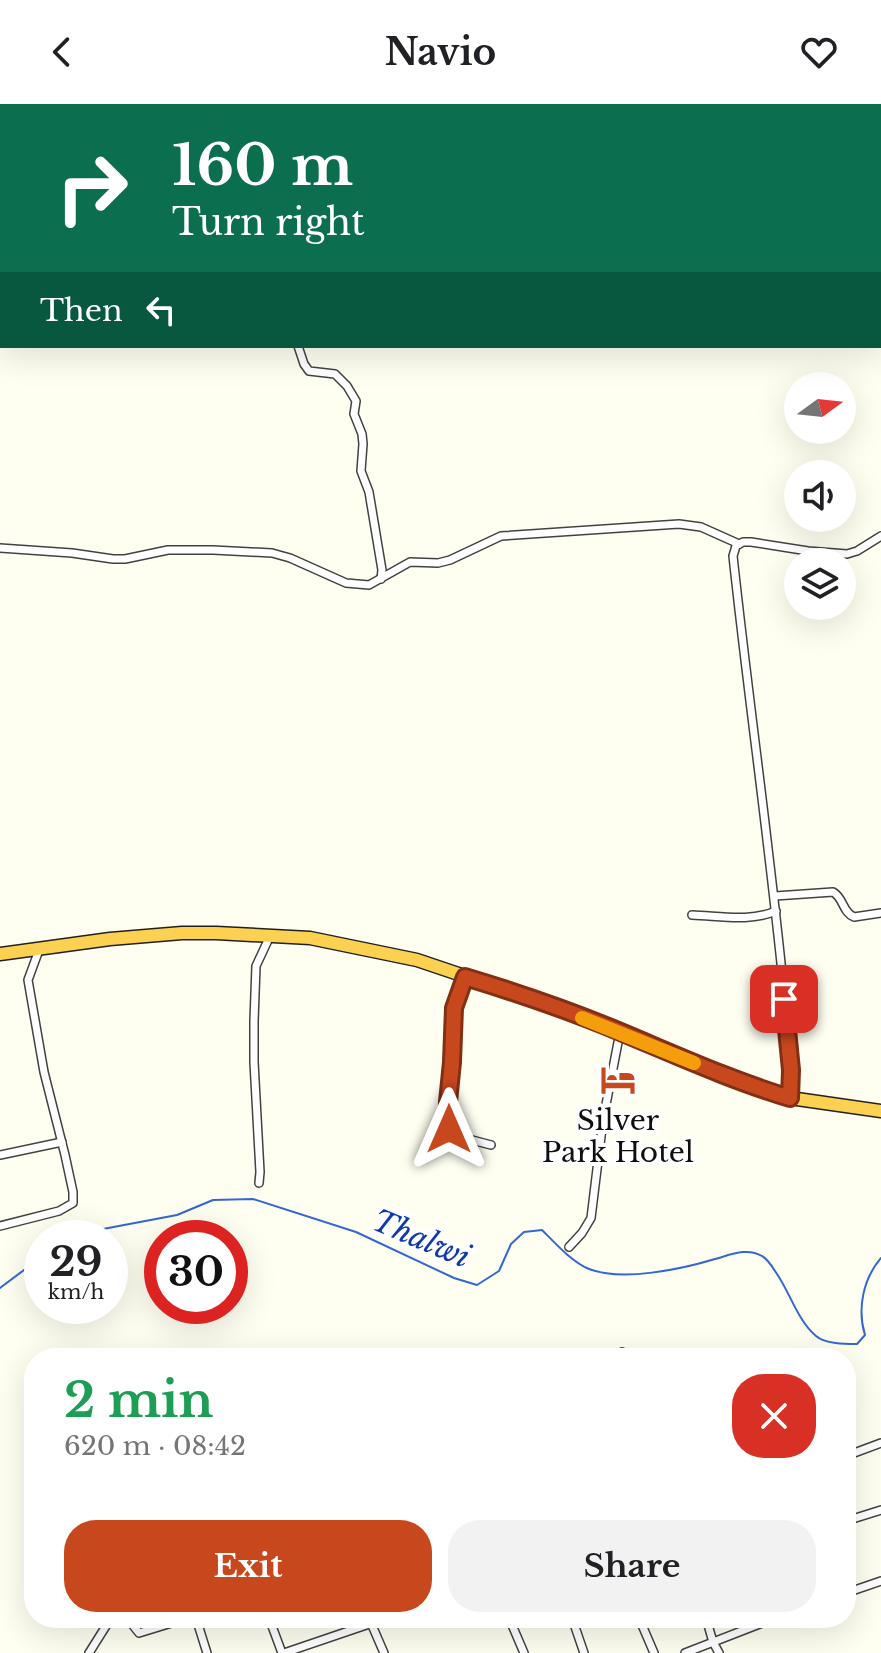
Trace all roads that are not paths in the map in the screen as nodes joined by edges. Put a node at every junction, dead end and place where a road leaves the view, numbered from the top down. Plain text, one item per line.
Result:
1 (299, 348) edge
2 (881, 536) edge
3 (739, 544) junction
4 (0, 548) edge
5 (381, 579) junction
6 (775, 896) junction
7 (776, 911) junction
8 (881, 913) edge
9 (692, 915) dead end
10 (270, 936) junction
11 (39, 950) junction
12 (0, 954) edge
13 (465, 977) junction
14 (620, 1032) junction
15 (790, 1098) junction
16 (881, 1111) edge
17 (62, 1142) junction
18 (491, 1145) dead end
19 (0, 1155) edge
20 (259, 1183) dead end
21 (0, 1226) edge
22 (569, 1247) dead end
23 (881, 1443) edge
24 (856, 1452) edge
25 (881, 1510) edge
26 (856, 1518) edge
27 (881, 1581) edge
28 (856, 1590) edge
29 (105, 1628) edge
30 (135, 1628) edge
31 (155, 1628) edge
32 (199, 1628) edge
33 (273, 1628) edge
34 (355, 1628) edge
35 (373, 1628) edge
36 (513, 1628) edge
37 (575, 1628) edge
38 (643, 1628) edge
39 (709, 1628) edge
40 (749, 1628) edge
41 (352, 1629) joint
42 (713, 1642) junction
43 (311, 1643) junction
44 (89, 1653) edge
45 (207, 1653) edge
46 (283, 1653) edge
47 (314, 1653) edge
48 (384, 1653) edge
49 (524, 1653) edge
50 (584, 1653) edge
51 (654, 1653) edge
52 (685, 1653) edge
53 (719, 1653) edge

1 - 5 street
2 - 3 street
3 - 5 street
3 - 6 street
4 - 5 street
6 - 7 street
6 - 8 street
7 - 9 street
7 - 15 street
10 - 11 highway
10 - 13 highway
10 - 20 street
11 - 12 highway
11 - 17 street
13 - 14 highway
13 - 18 street
14 - 15 highway
14 - 22 street
15 - 16 highway
17 - 19 street
17 - 21 street
23 - 24 street
25 - 26 street
27 - 28 street
29 - 44 street
30 - 31 street
32 - 45 street
33 - 46 street
34 - 41 street
35 - 48 street
36 - 49 street
37 - 50 street
38 - 51 street
39 - 42 street
40 - 42 street
41 - 43 street
42 - 52 street
42 - 53 street
43 - 46 street
43 - 47 street

